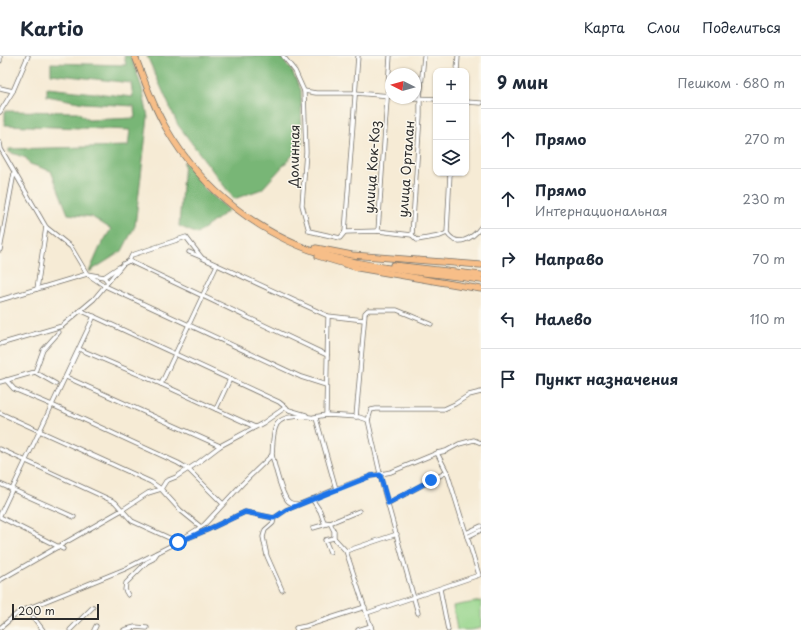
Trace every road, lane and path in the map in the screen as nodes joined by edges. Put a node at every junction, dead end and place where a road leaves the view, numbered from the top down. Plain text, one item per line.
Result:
1 (0, 56) edge
2 (28, 56) edge
3 (135, 56) edge
4 (283, 56) edge
5 (358, 56) edge
6 (390, 56) edge
7 (424, 56) edge
8 (458, 56) edge
9 (0, 60) edge
10 (390, 68) edge
11 (457, 68) edge
12 (0, 88) edge
13 (421, 88) edge
14 (12, 91) junction
15 (304, 91) junction
16 (355, 93) junction
17 (385, 95) edge
18 (421, 98) edge
19 (433, 100) edge
20 (469, 102) edge
21 (2, 103) edge
22 (481, 103) edge
23 (388, 104) edge
24 (420, 104) edge
25 (0, 112) edge
26 (0, 143) edge
27 (14, 173) junction
28 (450, 176) edge
29 (46, 227) junction
30 (481, 227) edge
31 (378, 231) junction
32 (345, 232) junction
33 (446, 233) junction
34 (412, 235) junction
35 (291, 242) junction
36 (0, 250) edge
37 (189, 252) dead end
38 (202, 258) junction
39 (129, 261) junction
40 (355, 261) junction
41 (123, 264) junction
42 (217, 265) junction
43 (481, 265) edge
44 (88, 274) junction
45 (481, 275) edge
46 (104, 277) junction
47 (481, 280) edge
48 (108, 282) junction
49 (105, 286) junction
50 (37, 289) junction
51 (481, 289) edge
52 (203, 295) junction
53 (0, 300) edge
54 (80, 310) junction
55 (94, 316) junction
56 (328, 316) junction
57 (364, 320) junction
58 (431, 324) dead end
59 (189, 325) junction
60 (59, 332) dead end
61 (0, 344) edge
62 (79, 348) junction
63 (175, 354) junction
64 (327, 355) junction
65 (35, 372) junction
66 (66, 376) junction
67 (230, 379) junction
68 (6, 380) junction
69 (0, 382) edge
70 (56, 384) dead end
71 (161, 384) junction
72 (326, 385) junction
73 (481, 392) edge
74 (52, 405) junction
75 (286, 407) junction
76 (216, 409) junction
77 (0, 412) edge
78 (326, 415) junction
79 (356, 417) junction
80 (316, 418) junction
81 (368, 420) junction
82 (254, 427) junction
83 (40, 431) junction
84 (481, 443) edge
85 (220, 446) junction
86 (0, 449) edge
87 (437, 453) junction
88 (272, 455) junction
89 (26, 460) junction
90 (188, 469) junction
91 (447, 472) junction
92 (380, 475) junction
93 (0, 484) edge
94 (162, 489) junction
95 (336, 489) junction
96 (12, 490) junction
97 (312, 500) junction
98 (388, 503) junction
99 (223, 504) junction
100 (300, 504) junction
101 (122, 510) junction
102 (359, 511) dead end
103 (0, 516) edge
104 (74, 518) dead end
105 (274, 518) junction
106 (330, 523) junction
107 (481, 526) edge
108 (201, 527) junction
109 (313, 528) dead end
110 (481, 530) edge
111 (397, 534) junction
112 (466, 535) junction
113 (334, 538) junction
114 (178, 542) junction
115 (58, 546) junction
116 (63, 549) dead end
117 (346, 551) junction
118 (330, 552) dead end
119 (158, 553) junction
120 (0, 580) edge
121 (440, 589) junction
122 (282, 590) dead end
123 (128, 595) dead end
124 (414, 597) junction
125 (93, 607) dead end
126 (365, 607) junction
127 (367, 613) junction
128 (418, 613) dead end
129 (33, 617) dead end
130 (371, 626) junction
131 (0, 628) edge
132 (147, 628) dead end
133 (43, 630) edge
134 (70, 630) edge
135 (124, 630) edge
136 (297, 630) edge
137 (358, 630) edge
138 (372, 630) edge
139 (448, 630) edge

1 - 9 street
2 - 14 street
3 - 35 main road
4 - 15 street, Долинная
5 - 16 street
6 - 10 street, улица Кок-Коз
7 - 13 street, улица Орталан
8 - 11 street
12 - 14 street
14 - 21 street
15 - 16 street
15 - 32 street, Долинная
16 - 17 street
16 - 32 street
18 - 19 street
20 - 22 street
21 - 25 street
23 - 31 street, улица Кок-Коз
24 - 34 street, улица Орталан
26 - 27 street
27 - 29 street
27 - 36 street
28 - 33 street
29 - 44 street
29 - 50 street
30 - 33 street
31 - 32 street
31 - 34 street
33 - 34 street
35 - 40 main road
35 - 43 main road
35 - 51 main road
37 - 38 street
38 - 39 street
38 - 42 street
39 - 41 street
39 - 52 street
40 - 45 main road
40 - 47 main road
41 - 46 street
41 - 48 street
42 - 52 street
42 - 56 street
44 - 46 street
44 - 49 street
44 - 50 street
46 - 48 street
48 - 49 street
49 - 54 street
49 - 59 street
50 - 53 street
52 - 59 street
52 - 64 street
54 - 55 street
54 - 61 street
55 - 62 street
55 - 63 street
56 - 57 street
56 - 64 street
57 - 58 street
57 - 79 street
59 - 63 street
59 - 72 street
60 - 65 street
62 - 66 street
62 - 71 street
63 - 67 street
63 - 71 street
64 - 72 street
65 - 68 street
65 - 70 street
66 - 74 street
66 - 85 street
67 - 75 street
67 - 76 street
68 - 69 street
68 - 74 street
71 - 76 street
72 - 78 street
73 - 81 street
74 - 83 street
74 - 90 street
75 - 80 street
75 - 82 street
76 - 82 street
77 - 83 street
78 - 79 street
78 - 80 street
79 - 81 street
80 - 88 street
80 - 95 street
81 - 92 street
82 - 85 street
83 - 89 street
83 - 94 street
84 - 87 street
85 - 90 street
86 - 89 street
87 - 91 street
87 - 92 street
88 - 99 street
88 - 100 street
89 - 96 street
89 - 101 street
90 - 94 street
90 - 99 street
91 - 98 street
91 - 112 street
92 - 95 street
92 - 98 street
93 - 96 street
94 - 101 street
94 - 108 street
95 - 97 street
96 - 103 street
96 - 104 street
97 - 100 street
97 - 106 street
98 - 111 street
99 - 108 street
100 - 105 street
101 - 114 street
101 - 115 street
102 - 106 street
103 - 115 street
105 - 114 street
105 - 122 street
106 - 109 street
106 - 113 street
107 - 112 street
108 - 114 street
110 - 112 street
111 - 117 street
111 - 124 street
112 - 121 street
113 - 117 street
113 - 118 street
114 - 119 street
115 - 116 street
115 - 120 street
117 - 126 street
119 - 123 street
119 - 131 street
121 - 124 street
121 - 139 street
124 - 127 street
124 - 128 street
125 - 134 street
126 - 127 street
126 - 136 street
127 - 130 street
129 - 133 street
130 - 137 street
130 - 138 street
132 - 135 street

